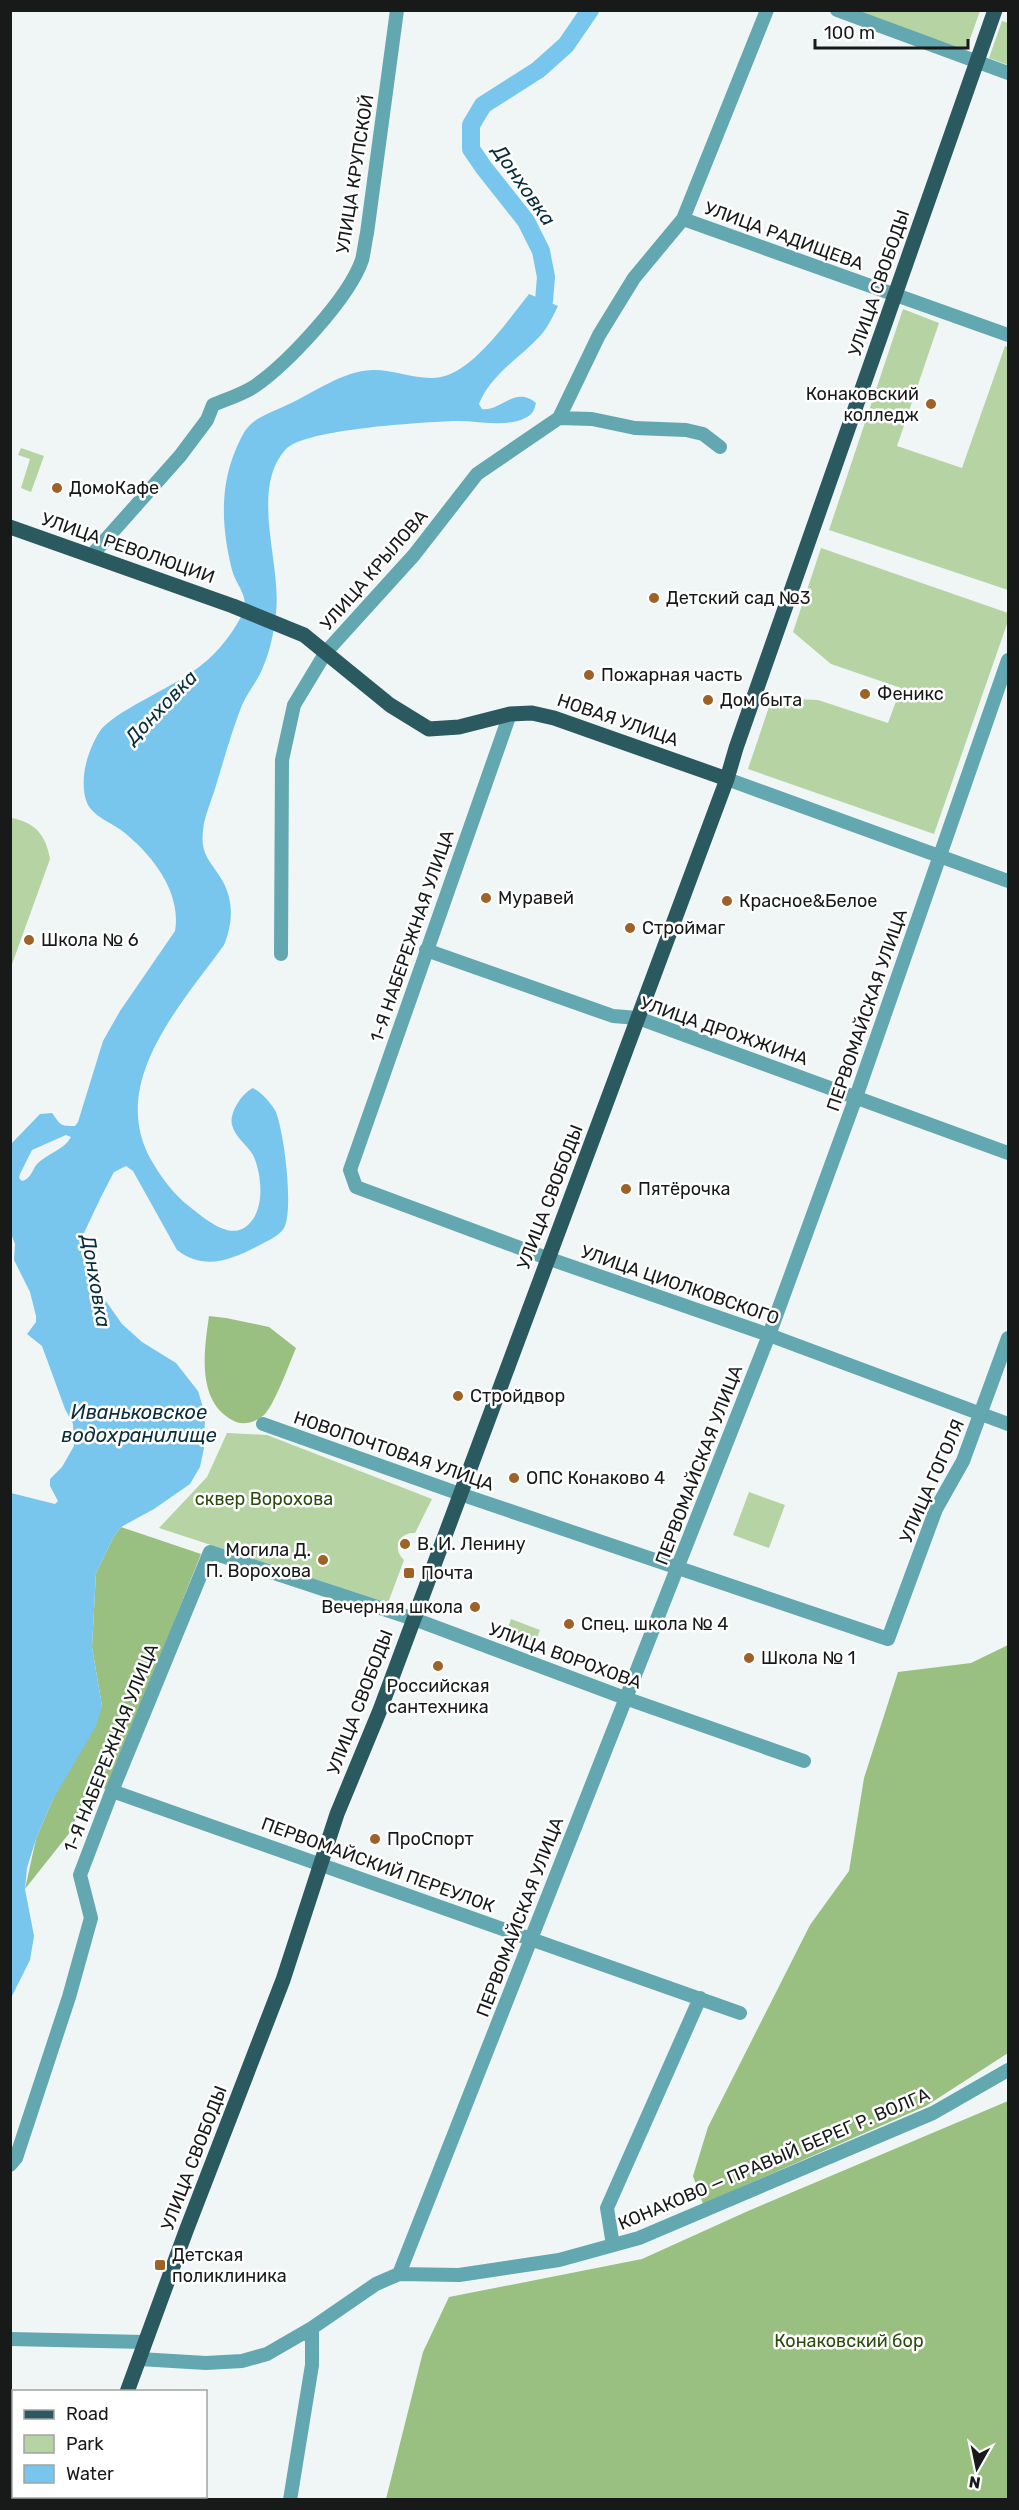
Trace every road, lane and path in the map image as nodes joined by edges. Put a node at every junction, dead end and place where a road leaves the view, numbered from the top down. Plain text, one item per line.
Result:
1 (397, 10) edge
2 (767, 10) edge
3 (837, 10) edge
4 (995, 10) edge
5 (977, 61) junction
6 (1008, 73) edge
7 (683, 219) junction
8 (895, 294) junction
9 (1008, 335) edge
10 (558, 418) junction
11 (720, 447) dead end
12 (10, 527) edge
13 (91, 556) junction
14 (233, 606) joint
15 (326, 652) junction
16 (1008, 660) edge
17 (510, 714) junction
18 (727, 779) junction
19 (939, 856) junction
20 (1008, 881) edge
21 (426, 950) junction
22 (281, 954) dead end
23 (638, 1018) junction
24 (856, 1097) junction
25 (1008, 1153) edge
26 (350, 1170) joint
27 (547, 1258) junction
28 (769, 1335) junction
29 (1008, 1338) edge
30 (980, 1414) junction
31 (263, 1424) dead end
32 (1008, 1424) edge
33 (460, 1494) junction
34 (210, 1552) joint
35 (678, 1568) junction
36 (414, 1619) junction
37 (888, 1639) joint
38 (624, 1698) junction
39 (804, 1761) dead end
40 (112, 1791) junction
41 (319, 1863) junction
42 (531, 1938) junction
43 (700, 1998) junction
44 (740, 2013) dead end
45 (1008, 2070) edge
46 (10, 2165) edge
47 (613, 2246) junction
48 (399, 2274) junction
49 (312, 2328) junction
50 (10, 2339) edge
51 (145, 2342) junction
52 (139, 2359) junction
53 (127, 2390) edge
54 (290, 2499) edge

1 - 13 street, УЛИЦА КРУПСКОЙ
2 - 7 street
3 - 5 street
4 - 5 main road, УЛИЦА СВОБОДЫ
5 - 6 street
5 - 8 main road, УЛИЦА СВОБОДЫ
7 - 8 street, УЛИЦА РАДИЩЕВА
7 - 10 street
8 - 9 street, УЛИЦА РАДИЩЕВА
8 - 18 main road, УЛИЦА СВОБОДЫ
10 - 11 street
10 - 15 street, УЛИЦА КРЫЛОВА
12 - 13 main road, УЛИЦА РЕВОЛЮЦИИ
13 - 14 main road, УЛИЦА РЕВОЛЮЦИИ
14 - 15 main road, НОВАЯ УЛИЦА
15 - 17 main road, НОВАЯ УЛИЦА
15 - 22 street, УЛИЦА КРЫЛОВА
16 - 19 street, ПЕРВОМАЙСКАЯ УЛИЦА
17 - 18 main road, НОВАЯ УЛИЦА
17 - 21 street, 1-Я НАБЕРЕЖНАЯ УЛИЦА
18 - 19 street, НОВАЯ УЛИЦА
18 - 23 main road, УЛИЦА СВОБОДЫ
19 - 20 street, НОВАЯ УЛИЦА
19 - 24 street, ПЕРВОМАЙСКАЯ УЛИЦА
21 - 23 street, УЛИЦА ДРОЖЖИНА
21 - 26 street, 1-Я НАБЕРЕЖНАЯ УЛИЦА
23 - 24 street, УЛИЦА ДРОЖЖИНА
23 - 27 main road, УЛИЦА СВОБОДЫ
24 - 25 street, УЛИЦА ДРОЖЖИНА
24 - 28 street, ПЕРВОМАЙСКАЯ УЛИЦА
26 - 27 street, УЛИЦА ЦИОЛКОВСКОГО
27 - 28 street, УЛИЦА ЦИОЛКОВСКОГО
27 - 33 main road, УЛИЦА СВОБОДЫ
28 - 30 street, УЛИЦА ЦИОЛКОВСКОГО
28 - 35 street, ПЕРВОМАЙСКАЯ УЛИЦА
29 - 30 street, УЛИЦА ГОГОЛЯ
30 - 32 street, УЛИЦА ЦИОЛКОВСКОГО
30 - 37 street, УЛИЦА ГОГОЛЯ
31 - 33 street, НОВОПОЧТОВАЯ УЛИЦА
33 - 35 street, НОВОПОЧТОВАЯ УЛИЦА
33 - 36 main road, УЛИЦА СВОБОДЫ
34 - 36 street, УЛИЦА ВОРОХОВА
34 - 40 street, 1-Я НАБЕРЕЖНАЯ УЛИЦА
35 - 37 street, НОВОПОЧТОВАЯ УЛИЦА
35 - 38 street, ПЕРВОМАЙСКАЯ УЛИЦА
36 - 38 street, УЛИЦА ВОРОХОВА
36 - 41 main road, УЛИЦА СВОБОДЫ
38 - 39 street, УЛИЦА ВОРОХОВА
38 - 42 street, ПЕРВОМАЙСКАЯ УЛИЦА
40 - 41 street, ПЕРВОМАЙСКИЙ ПЕРЕУЛОК
40 - 46 street, 1-Я НАБЕРЕЖНАЯ УЛИЦА
41 - 42 street, ПЕРВОМАЙСКИЙ ПЕРЕУЛОК
41 - 51 main road, УЛИЦА СВОБОДЫ
42 - 43 street, ПЕРВОМАЙСКИЙ ПЕРЕУЛОК
42 - 48 street, ПЕРВОМАЙСКАЯ УЛИЦА
43 - 44 street, ПЕРВОМАЙСКИЙ ПЕРЕУЛОК
43 - 47 street
45 - 47 street, КОНАКОВО — ПРАВЫЙ БЕРЕГ Р. ВОЛГА
47 - 48 street, КОНАКОВО — ПРАВЫЙ БЕРЕГ Р. ВОЛГА
48 - 49 street, КОНАКОВО — ПРАВЫЙ БЕРЕГ Р. ВОЛГА
49 - 52 street, КОНАКОВО — ПРАВЫЙ БЕРЕГ Р. ВОЛГА
49 - 54 street
50 - 51 street
51 - 52 main road, УЛИЦА СВОБОДЫ
52 - 53 main road, УЛИЦА СВОБОДЫ

